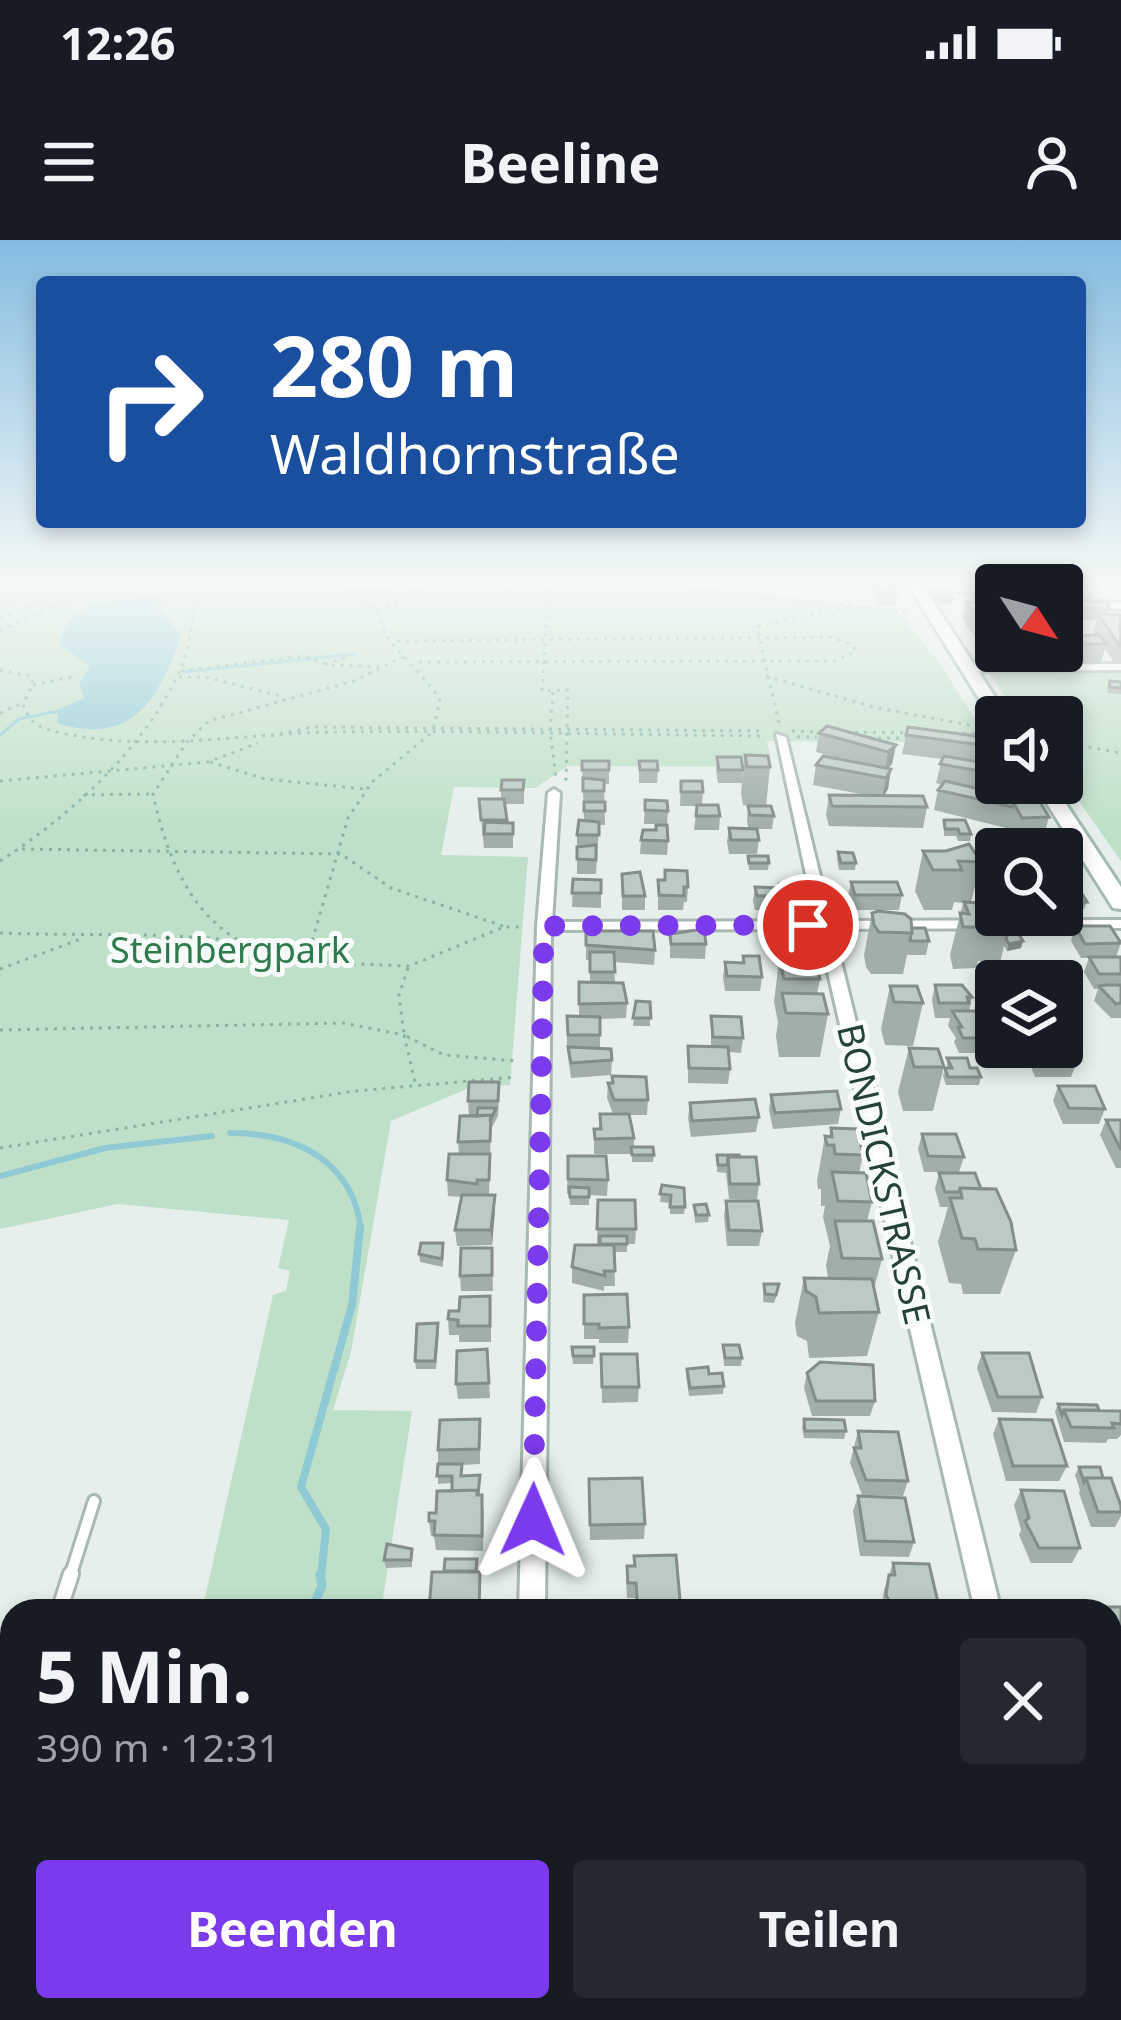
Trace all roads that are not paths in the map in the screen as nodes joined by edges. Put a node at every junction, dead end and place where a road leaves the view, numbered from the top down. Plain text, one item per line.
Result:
1 (962, 663) edge
2 (1121, 667) edge
3 (965, 668) junction
4 (978, 696) edge
5 (781, 734) road end
6 (554, 793) road end
7 (1056, 804) edge
8 (1121, 903) edge
9 (1121, 924) edge
10 (825, 925) junction
11 (544, 926) junction
12 (94, 1502) dead end
13 (63, 1599) edge
14 (532, 1599) edge
15 (985, 1599) edge

1 - 3 main road
2 - 3 street
3 - 4 main road
5 - 10 street, BONDICKSTRASSE
6 - 11 street
7 - 8 main road
9 - 10 street
10 - 11 street
10 - 15 street, BONDICKSTRASSE
11 - 14 street
12 - 13 lane

